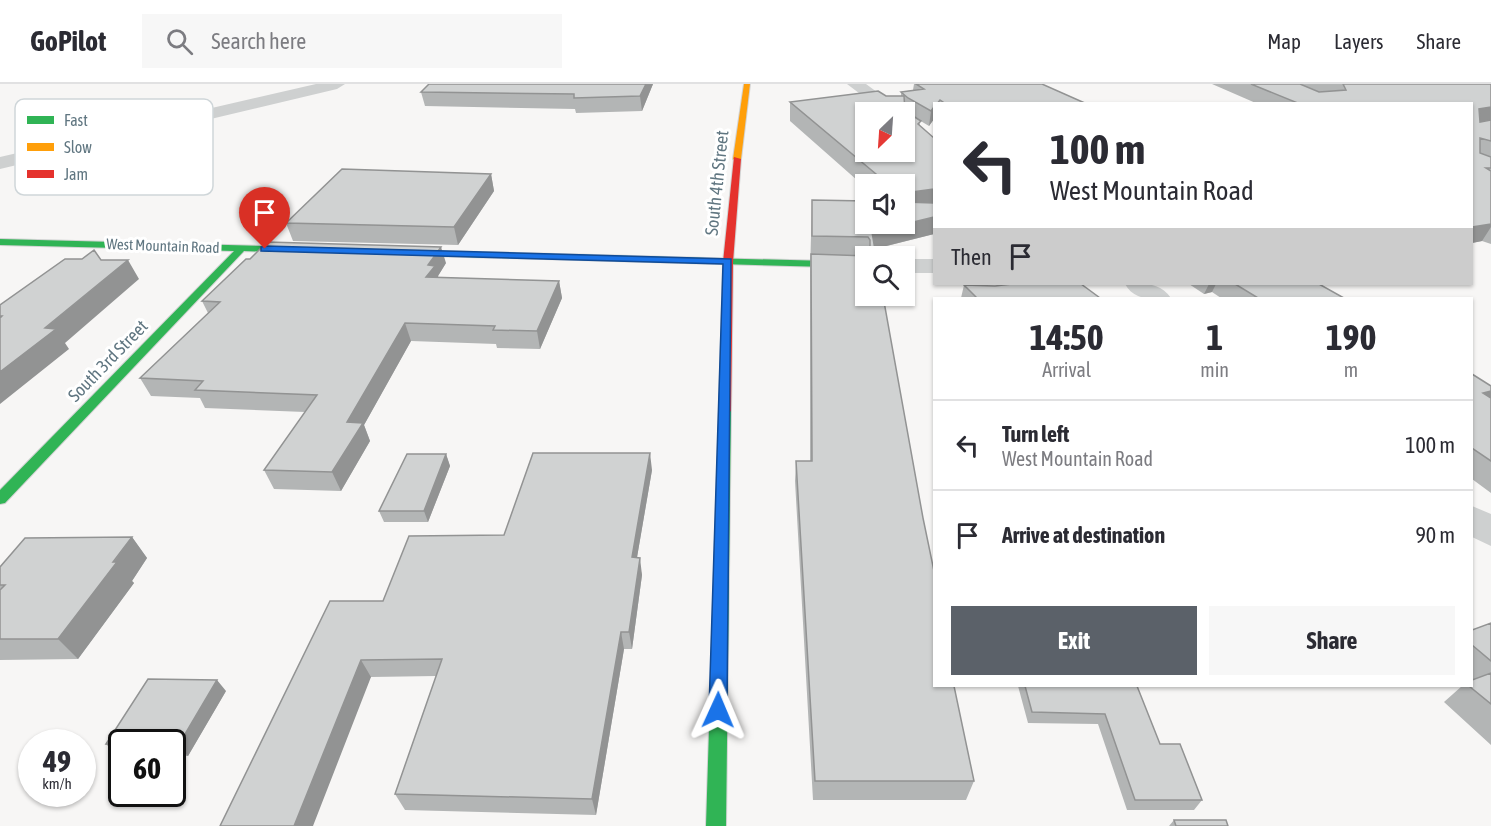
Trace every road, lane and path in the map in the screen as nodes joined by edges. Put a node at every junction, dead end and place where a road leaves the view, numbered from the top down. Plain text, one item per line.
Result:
1 (337, 84) edge
2 (747, 84) edge
3 (855, 84) edge
4 (881, 102) edge
5 (213, 113) edge
6 (15, 159) edge
7 (0, 163) edge
8 (0, 242) edge
9 (242, 248) junction
10 (313, 250) edge
11 (384, 252) edge
12 (728, 262) junction
13 (855, 265) edge
14 (915, 266) edge
15 (933, 266) edge
16 (1138, 285) edge
17 (1156, 297) edge
18 (0, 499) edge
19 (1473, 520) edge
20 (1491, 532) edge
21 (716, 826) edge

1 - 5 street
2 - 12 street, South 4th Street
3 - 4 street
6 - 7 street
8 - 9 street, West Mountain Road
9 - 10 street, West Mountain Road
9 - 18 street, South 3rd Street
11 - 12 street
12 - 13 street
12 - 21 street, South 4th Street
14 - 15 street
16 - 17 street
19 - 20 street

